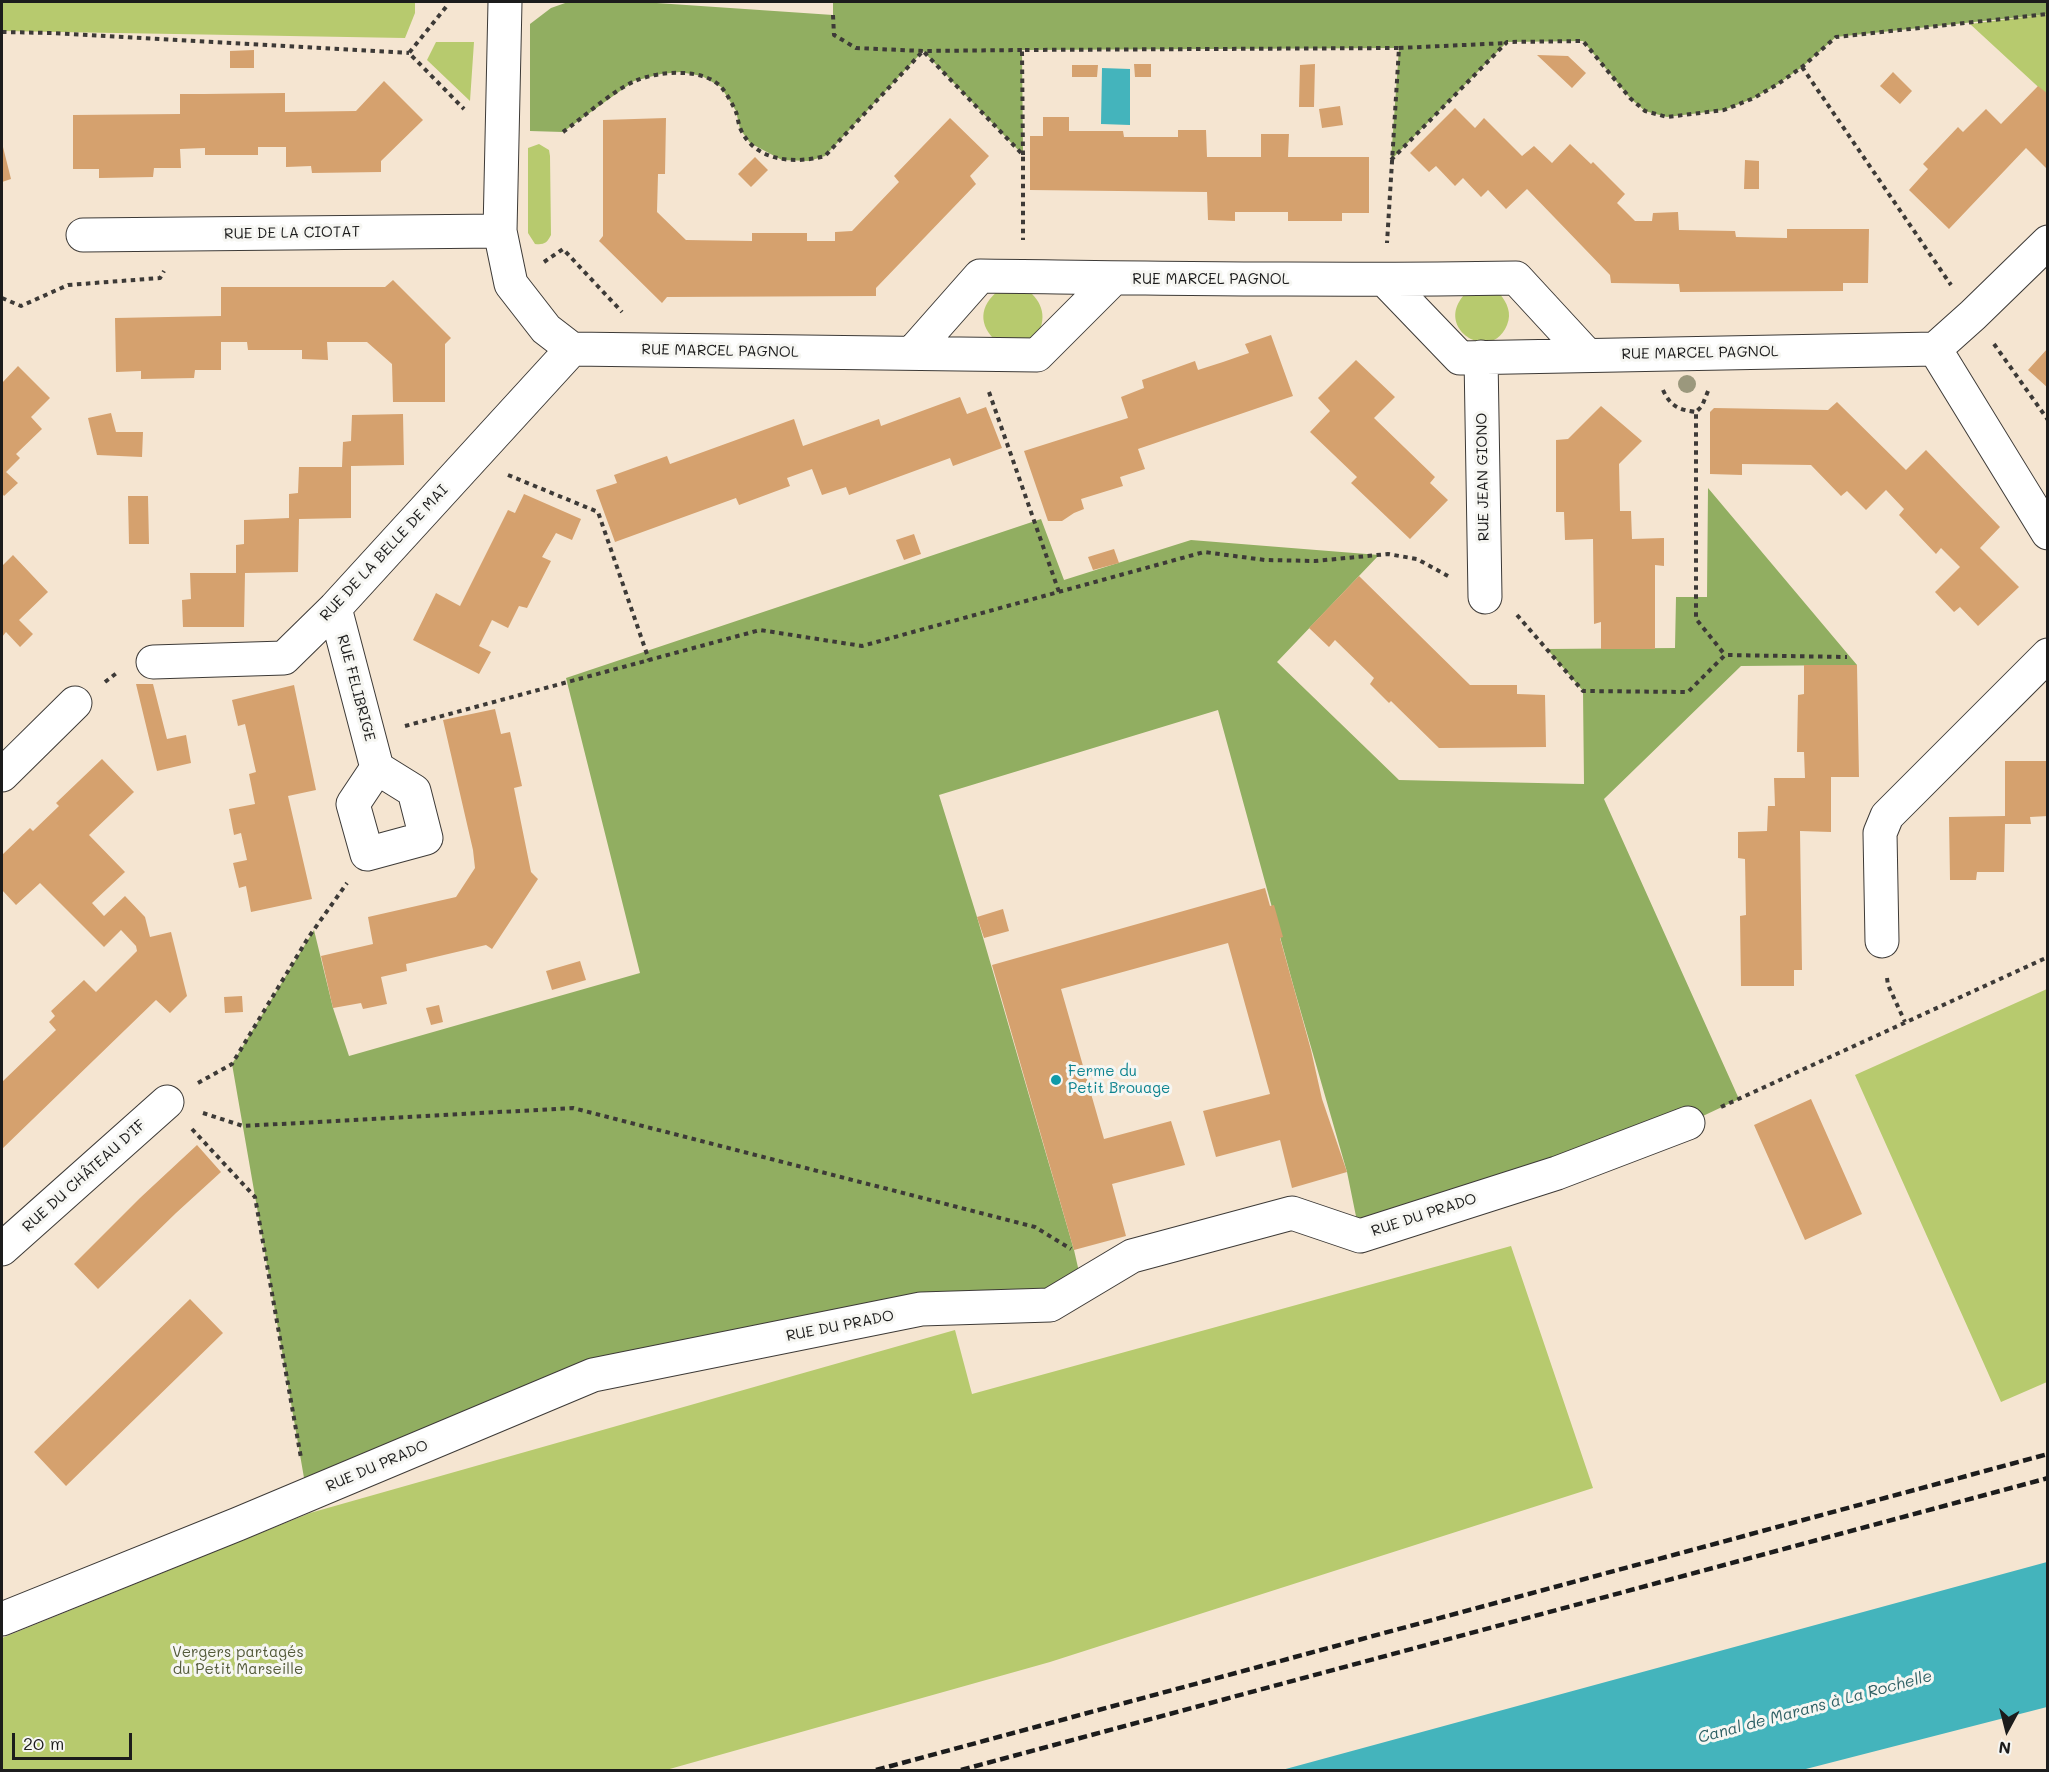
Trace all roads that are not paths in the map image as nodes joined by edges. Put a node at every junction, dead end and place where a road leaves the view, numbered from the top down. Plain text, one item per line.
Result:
1 (505, 2) edge
2 (500, 231) junction
3 (83, 235) dead end
4 (2048, 242) edge
5 (1113, 279) junction
6 (1385, 280) junction
7 (572, 349) junction
8 (1935, 349) junction
9 (912, 353) junction
10 (1587, 355) junction
11 (1481, 357) junction
12 (2048, 533) edge
13 (1485, 597) road end
14 (335, 608) junction
15 (2048, 655) edge
16 (153, 662) road end
17 (75, 703) road end
18 (377, 768) junction
19 (2, 775) edge
20 (1882, 941) road end
21 (166, 1102) road end
22 (1688, 1123) road end
23 (2, 1250) edge
24 (2, 1619) edge

1 - 2 street
2 - 3 street, RUE DE LA CIOTAT
2 - 7 street
4 - 8 street
5 - 6 street, RUE MARCEL PAGNOL
5 - 9 street, RUE MARCEL PAGNOL
5 - 9 street
6 - 10 street
6 - 11 street, RUE MARCEL PAGNOL
7 - 9 street, RUE MARCEL PAGNOL
7 - 14 street, RUE DE LA BELLE DE MAI
8 - 10 street, RUE MARCEL PAGNOL
8 - 12 street
10 - 11 street, RUE MARCEL PAGNOL
11 - 13 street, RUE JEAN GIONO
14 - 16 street, RUE DE LA BELLE DE MAI
14 - 18 street, RUE FELIBRIGE
15 - 20 street
17 - 19 street
18 - 18 street
21 - 23 street, RUE DU CHÂTEAU D'IF
22 - 24 street, RUE DU PRADO

